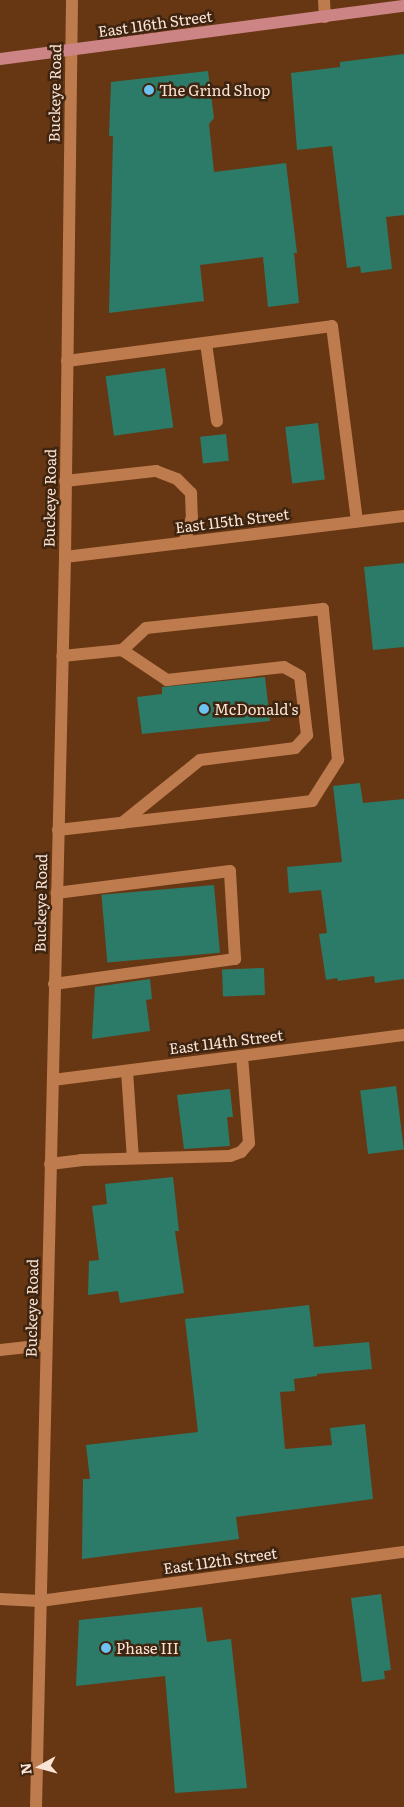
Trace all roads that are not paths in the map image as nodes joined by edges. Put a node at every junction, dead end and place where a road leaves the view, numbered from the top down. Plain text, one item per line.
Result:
1 (72, 0) edge
2 (324, 0) edge
3 (401, 4) edge
4 (325, 17) junction
5 (70, 51) junction
6 (0, 59) edge
7 (206, 343) junction
8 (67, 361) junction
9 (217, 421) dead end
10 (66, 481) junction
11 (404, 516) edge
12 (357, 521) junction
13 (184, 543) junction
14 (64, 557) junction
15 (122, 650) junction
16 (62, 656) junction
17 (122, 822) junction
18 (58, 830) junction
19 (56, 893) junction
20 (54, 984) junction
21 (404, 1035) edge
22 (242, 1056) junction
23 (127, 1070) junction
24 (52, 1080) junction
25 (133, 1158) junction
26 (50, 1164) junction
27 (46, 1345) junction
28 (0, 1350) edge
29 (404, 1552) edge
30 (0, 1599) edge
31 (40, 1601) junction
32 (36, 1807) edge

1 - 5 street, Buckeye Road
2 - 4 street
3 - 4 main road, East 116th Street
4 - 5 main road, East 116th Street
5 - 6 main road, East 116th Street
5 - 8 street, Buckeye Road
7 - 8 street
7 - 9 street
7 - 12 street
8 - 10 street, Buckeye Road
10 - 13 street
10 - 14 street, Buckeye Road
11 - 12 street, East 115th Street
12 - 13 street, East 115th Street
13 - 14 street, East 115th Street
14 - 16 street, Buckeye Road
15 - 16 street
15 - 17 street
15 - 17 street
16 - 18 street, Buckeye Road
17 - 18 street
18 - 19 street, Buckeye Road
19 - 20 street, Buckeye Road
19 - 20 street
20 - 24 street, Buckeye Road
21 - 22 street, East 114th Street
22 - 23 street, East 114th Street
22 - 25 street
23 - 24 street, East 114th Street
23 - 25 street
24 - 26 street, Buckeye Road
25 - 26 street
26 - 27 street, Buckeye Road
27 - 28 street
27 - 31 street, Buckeye Road
29 - 31 street, East 112th Street
30 - 31 street, East 112th Street
31 - 32 street, Buckeye Road

